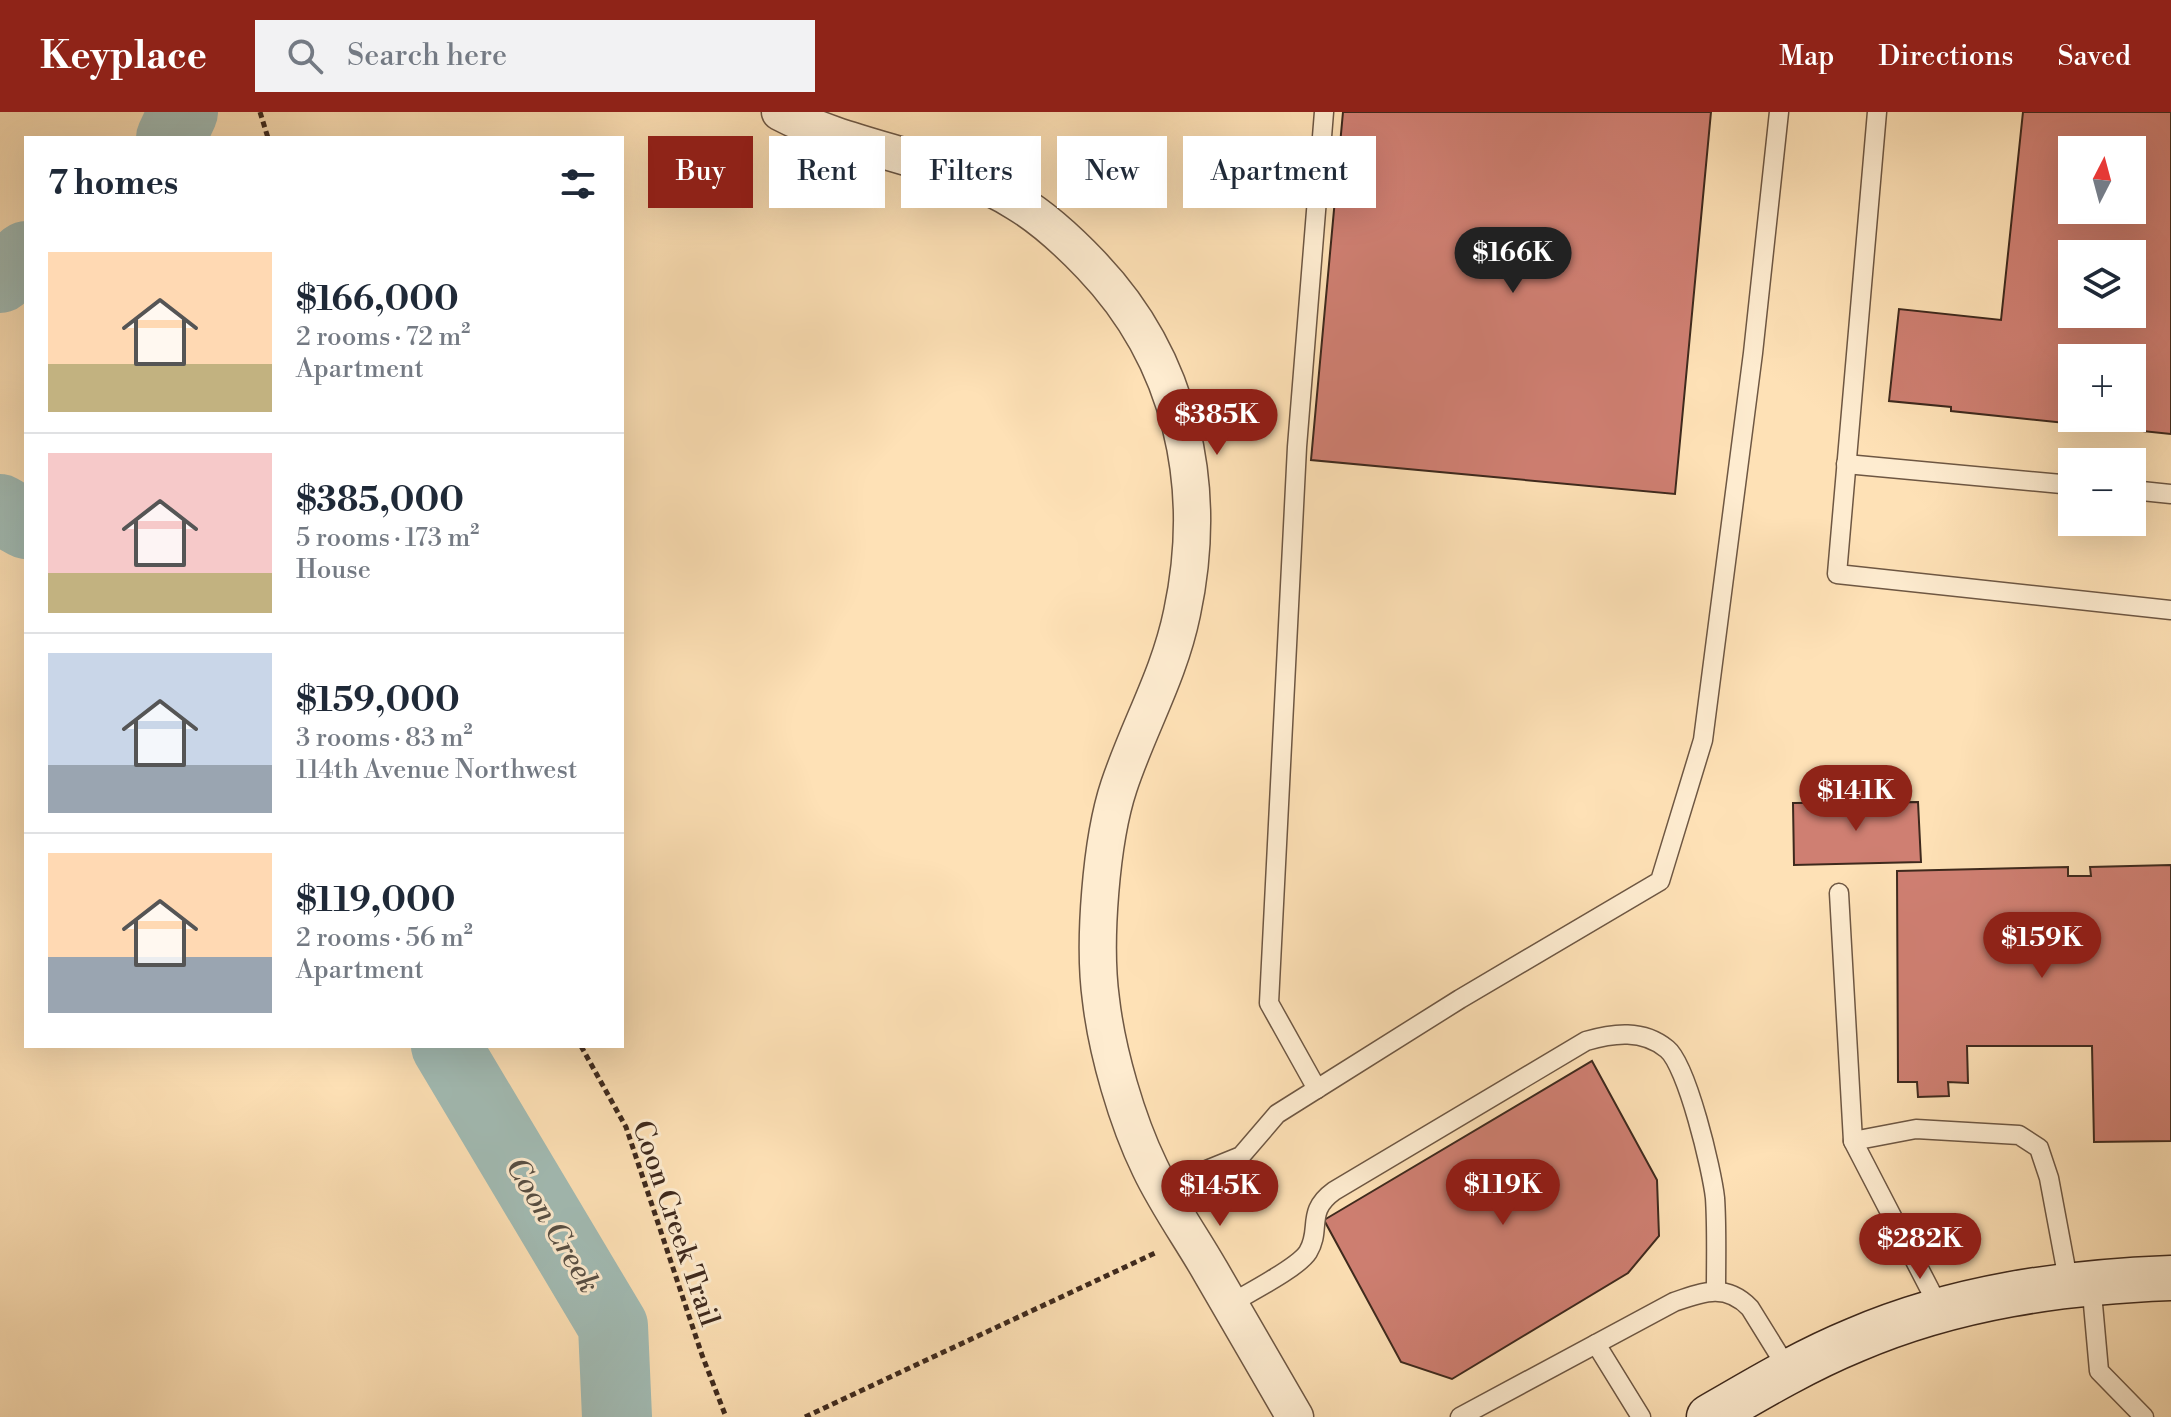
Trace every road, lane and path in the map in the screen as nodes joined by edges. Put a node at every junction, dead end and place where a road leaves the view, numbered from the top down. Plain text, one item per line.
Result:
1 (260, 112) edge
2 (780, 112) edge
3 (1324, 112) edge
4 (1779, 112) edge
5 (1877, 112) edge
6 (267, 136) edge
7 (1846, 464) junction
8 (2058, 484) edge
9 (2146, 491) edge
10 (2171, 494) edge
11 (2171, 610) edge
12 (1839, 893) dead end
13 (582, 1048) edge
14 (1317, 1089) junction
15 (1853, 1141) junction
16 (1162, 1188) junction
17 (1150, 1256) dead end
18 (2171, 1278) edge
19 (2080, 1283) junction
20 (1716, 1290) junction
21 (1230, 1304) junction
22 (1941, 1311) junction
23 (1596, 1344) junction
24 (1789, 1371) junction
25 (726, 1417) edge
26 (805, 1417) edge
27 (1295, 1417) edge
28 (1460, 1417) edge
29 (1641, 1417) edge
30 (1709, 1417) edge
31 (2144, 1417) edge

1 - 6 path
2 - 16 street
3 - 14 lane
4 - 14 lane
5 - 7 lane
7 - 8 lane
7 - 11 lane
9 - 10 lane
12 - 15 lane
13 - 25 path, Coon Creek Trail
14 - 16 lane
15 - 19 lane
15 - 22 lane
16 - 21 street
17 - 26 path
18 - 19 street
19 - 22 street
19 - 31 lane
20 - 21 lane
20 - 23 lane
20 - 24 lane
21 - 27 street
22 - 24 street
23 - 28 lane
23 - 29 lane
24 - 30 street

